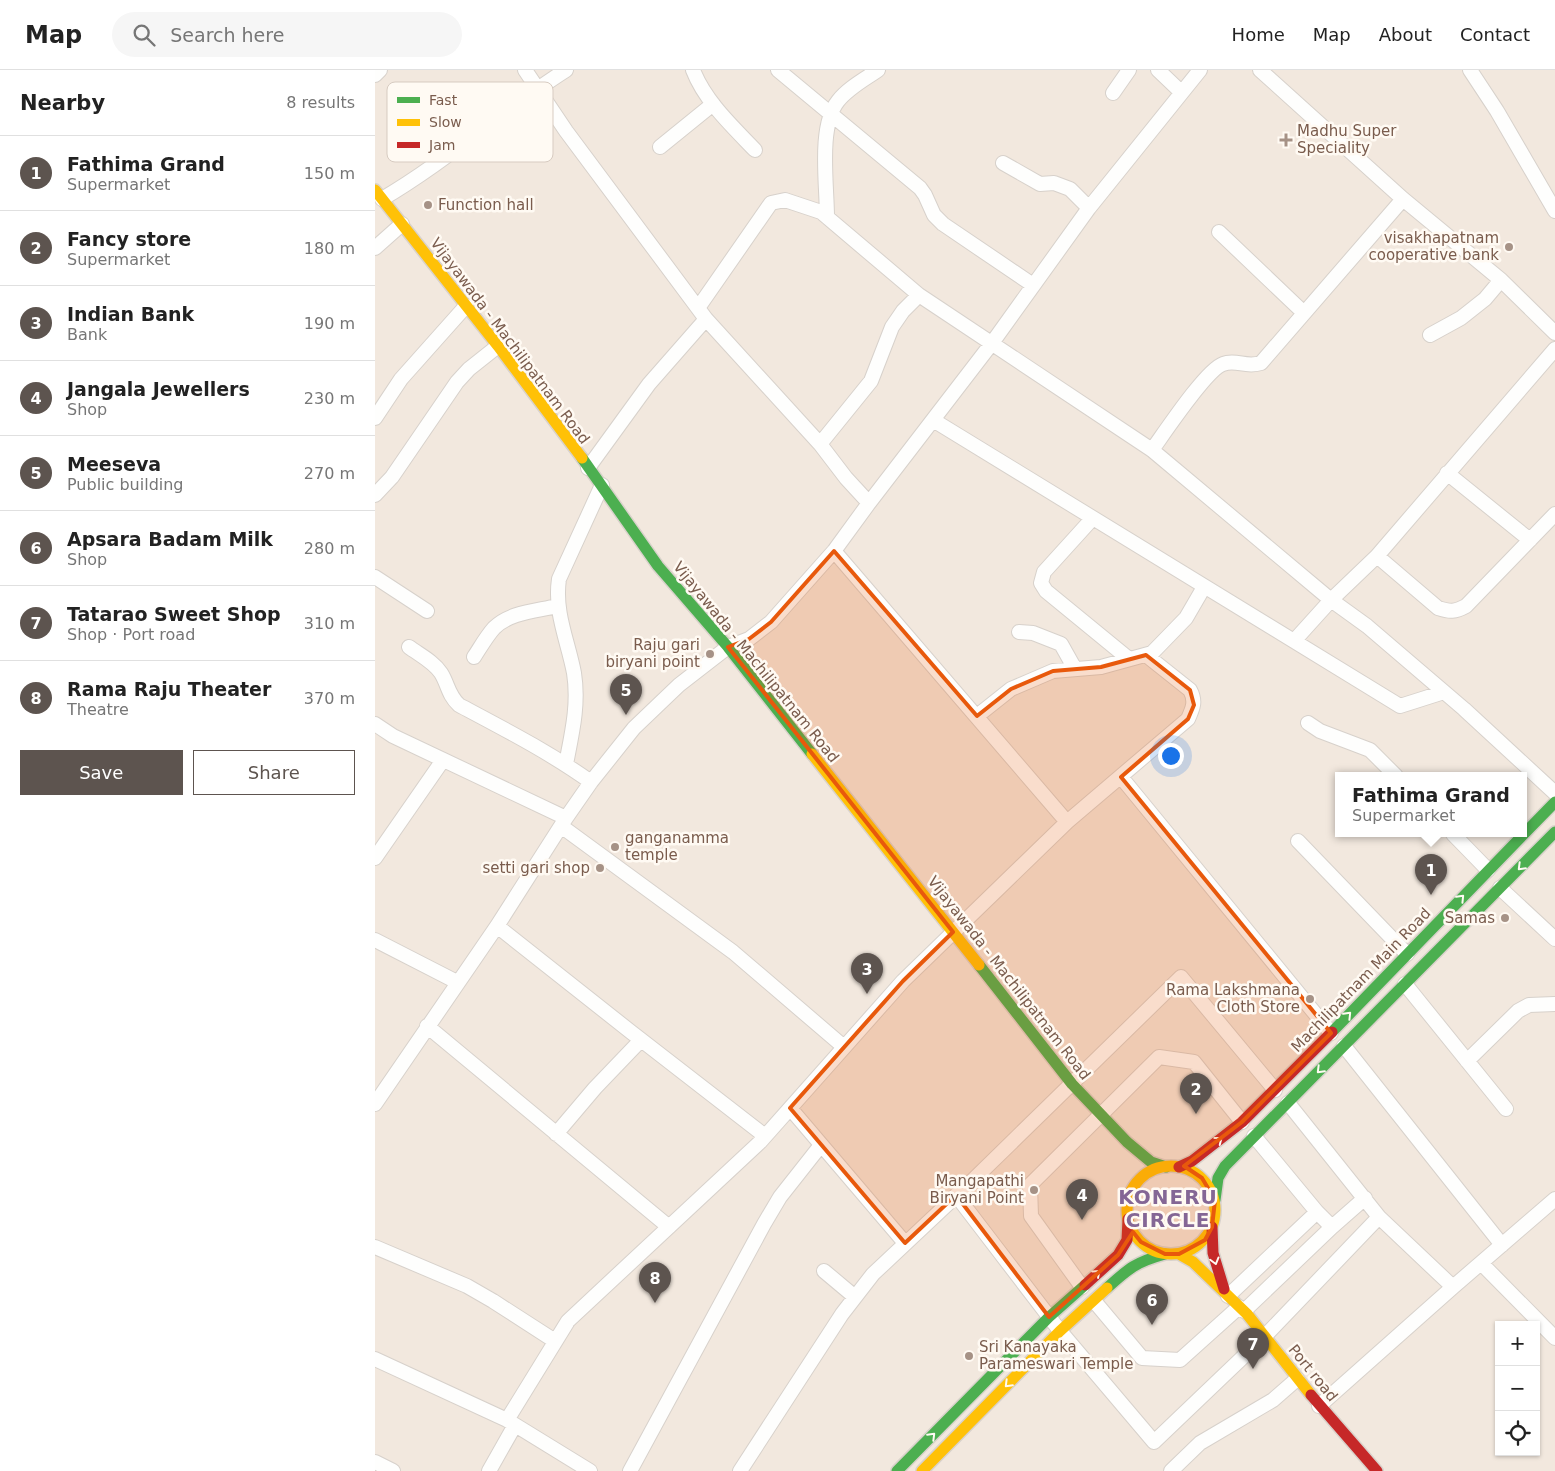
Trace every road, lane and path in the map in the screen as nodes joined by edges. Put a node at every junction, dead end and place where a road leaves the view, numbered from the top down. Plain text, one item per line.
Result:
1 (380, 70) edge
2 (525, 70) edge
3 (567, 70) edge
4 (693, 70) edge
5 (779, 70) edge
6 (878, 70) edge
7 (1129, 70) edge
8 (1158, 70) edge
9 (1200, 70) edge
10 (1261, 70) edge
11 (1470, 70) edge
12 (375, 75) edge
13 (533, 82) edge
14 (548, 82) edge
15 (1181, 92) junction
16 (1113, 93) dead end
17 (713, 104) junction
18 (553, 111) edge
19 (831, 113) junction
20 (660, 147) dead end
21 (755, 150) dead end
22 (440, 162) edge
23 (1003, 163) dead end
24 (379, 195) edge
25 (1403, 199) junction
26 (1089, 208) junction
27 (1555, 211) edge
28 (827, 217) junction
29 (402, 224) junction
30 (1219, 232) dead end
31 (375, 248) edge
32 (1501, 280) junction
33 (1033, 285) junction
34 (919, 295) junction
35 (466, 306) junction
36 (1304, 313) junction
37 (702, 314) junction
38 (1555, 333) edge
39 (1430, 335) dead end
40 (992, 342) junction
41 (498, 346) junction
42 (1555, 349) edge
43 (375, 418) edge
44 (933, 420) junction
45 (819, 444) junction
46 (1152, 450) junction
47 (588, 468) junction
48 (1447, 473) junction
49 (602, 485) junction
50 (375, 495) edge
51 (869, 503) junction
52 (1555, 514) edge
53 (1092, 518) junction
54 (1530, 540) junction
55 (834, 551) junction
56 (1377, 556) junction
57 (375, 577) edge
58 (1204, 586) junction
59 (1331, 600) junction
60 (557, 606) junction
61 (427, 612) dead end
62 (1019, 632) dead end
63 (1294, 641) junction
64 (409, 647) dead end
65 (728, 647) junction
66 (1146, 654) junction
67 (473, 658) dead end
68 (1129, 660) junction
69 (1075, 669) junction
70 (1444, 692) junction
71 (977, 716) junction
72 (1308, 723) dead end
73 (375, 724) edge
74 (443, 760) junction
75 (566, 764) junction
76 (1392, 772) edge
77 (1121, 777) junction
78 (591, 782) junction
79 (1555, 793) edge
80 (1555, 802) edge
81 (563, 822) junction
82 (1067, 822) junction
83 (1527, 831) edge
84 (1555, 832) edge
85 (1456, 837) edge
86 (1521, 837) edge
87 (1298, 841) dead end
88 (375, 858) edge
89 (1489, 870) junction
90 (1500, 888) junction
91 (497, 926) junction
92 (953, 932) junction
93 (1555, 939) edge
94 (375, 940) edge
95 (1407, 954) junction
96 (457, 982) junction
97 (1405, 984) junction
98 (1555, 1004) edge
99 (427, 1026) junction
100 (1331, 1033) junction
101 (641, 1040) junction
102 (1345, 1046) junction
103 (844, 1047) junction
104 (1467, 1061) junction
105 (1072, 1084) junction
106 (1275, 1090) junction
107 (1288, 1103) junction
108 (375, 1104) edge
109 (790, 1108) junction
110 (1506, 1109) dead end
111 (1100, 1115) junction
112 (1242, 1122) junction
113 (556, 1134) junction
114 (765, 1136) junction
115 (1254, 1136) junction
116 (1127, 1142) junction
117 (821, 1145) junction
118 (1166, 1167) junction
119 (1179, 1167) junction
120 (1137, 1182) junction
121 (956, 1195) junction
122 (1365, 1198) junction
123 (1555, 1199) edge
124 (1215, 1200) junction
125 (1317, 1212) junction
126 (1379, 1217) junction
127 (1128, 1219) junction
128 (669, 1227) junction
129 (1212, 1227) junction
130 (1332, 1227) junction
131 (905, 1243) junction
132 (1502, 1245) junction
133 (375, 1247) edge
134 (1165, 1254) junction
135 (1179, 1254) junction
136 (1481, 1263) junction
137 (824, 1271) dead end
138 (1082, 1287) junction
139 (1453, 1287) junction
140 (1227, 1295) junction
141 (855, 1297) junction
142 (1095, 1302) junction
143 (1242, 1309) junction
144 (1049, 1317) junction
145 (1060, 1331) junction
146 (1265, 1336) junction
147 (1555, 1338) edge
148 (555, 1341) junction
149 (375, 1359) edge
150 (1297, 1379) junction
151 (1319, 1406) junction
152 (511, 1422) junction
153 (375, 1462) edge
154 (393, 1471) edge
155 (489, 1471) edge
156 (590, 1471) edge
157 (630, 1471) edge
158 (740, 1471) edge
159 (897, 1471) edge
160 (922, 1471) edge
161 (1171, 1471) edge
162 (1377, 1471) edge

1 - 12 street
2 - 13 street
3 - 14 street
4 - 17 street
5 - 19 street
6 - 19 street
7 - 16 street
8 - 15 street
9 - 15 street
10 - 25 street
11 - 27 street
15 - 26 street
17 - 20 street
17 - 21 street
18 - 37 street
19 - 28 street
19 - 33 street
22 - 24 street
23 - 26 street
24 - 29 main road, Vijayawada - Machilipatnam Road
25 - 32 street
25 - 36 street
26 - 33 street
28 - 34 street
28 - 37 street
29 - 31 street
29 - 35 main road, Vijayawada - Machilipatnam Road
30 - 36 street
32 - 38 street
32 - 39 street
33 - 40 street
34 - 40 street
34 - 45 street
35 - 41 main road, Vijayawada - Machilipatnam Road
35 - 43 street
36 - 46 street
37 - 45 street
37 - 47 street
40 - 44 street
40 - 46 street
41 - 47 main road, Vijayawada - Machilipatnam Road
41 - 50 street
42 - 48 street
44 - 51 street
44 - 53 street
45 - 51 street
46 - 59 street
47 - 49 main road, Vijayawada - Machilipatnam Road
48 - 54 street
48 - 56 street
49 - 60 street
49 - 65 main road, Vijayawada - Machilipatnam Road
51 - 55 street
52 - 54 street
53 - 58 street
53 - 68 street
54 - 56 street
55 - 65 street
55 - 71 street
56 - 59 street
57 - 61 street
58 - 63 street
58 - 66 street
59 - 63 street
59 - 70 street
60 - 67 street
60 - 75 street
62 - 69 street
63 - 70 street
64 - 75 street
65 - 78 street
65 - 92 main road, Vijayawada - Machilipatnam Road
66 - 68 street
66 - 77 street
68 - 69 street
69 - 71 street
70 - 79 street
71 - 82 street
72 - 76 street
73 - 74 street
74 - 81 street
74 - 88 street
75 - 78 street
77 - 82 street
77 - 100 street
78 - 81 street
80 - 83 main road, Machilipatnam Main Road
81 - 91 street
81 - 103 street
82 - 92 street
84 -> 90 main road
85 - 89 street
86 - 89 main road, Machilipatnam Main Road
87 - 95 street
95 -> 89 main road, Machilipatnam Main Road
90 - 93 street
90 - 97 main road
91 - 96 street
91 - 101 street
92 - 103 street
92 - 105 main road, Vijayawada - Machilipatnam Road
94 - 96 street
100 -> 95 main road, Machilipatnam Main Road
96 - 99 street
97 - 102 main road
97 - 104 street
98 - 104 street
99 - 108 street
99 - 113 street
100 - 106 main road, Machilipatnam Main Road
101 - 113 street
101 - 114 street
102 -> 107 main road
102 - 132 street
103 - 109 street
104 - 110 street
105 - 106 street
105 - 111 main road, Vijayawada - Machilipatnam Road
105 - 121 street
106 - 112 main road, Machilipatnam Main Road
107 - 115 main road
107 - 122 street
109 - 114 street
109 - 117 street
111 - 112 street
111 - 116 main road, Vijayawada - Machilipatnam Road
111 - 138 street
119 -> 112 main road, Machilipatnam Main Road
113 - 128 street
114 - 128 street
115 - 124 main road
115 - 125 street
116 - 118 main road, Vijayawada - Machilipatnam Road
116 - 120 main road, Vijayawada - Machilipatnam Road
117 - 131 street
117 - 157 street
118 - 119 main road
118 - 120 main road
119 - 124 main road
120 - 127 main road
121 - 131 street
121 - 144 street
122 - 126 street
122 - 130 street
123 - 132 street
124 - 129 main road
125 - 130 street
125 - 140 street
126 - 139 street
126 - 146 street
127 - 134 main road
138 -> 127 main road
128 - 148 street
129 - 135 main road
129 -> 140 main road, Port road
130 - 143 street
131 - 141 street
132 - 136 street
133 - 148 street
134 - 135 main road
134 - 142 main road
135 - 140 main road, Port road
136 - 139 street
136 - 147 street
137 - 141 street
138 - 144 main road
139 - 151 street
140 - 143 main road, Port road
141 - 158 street
142 - 143 street
142 - 145 main road
143 - 146 main road, Port road
144 - 145 street
159 -> 144 main road
145 - 146 street
145 -> 160 main road
146 - 150 main road, Port road
148 - 152 street
149 - 152 street
150 - 151 main road, Port road
150 - 161 street
151 - 162 main road, Port road
152 - 155 street
152 - 156 street
153 - 154 street

